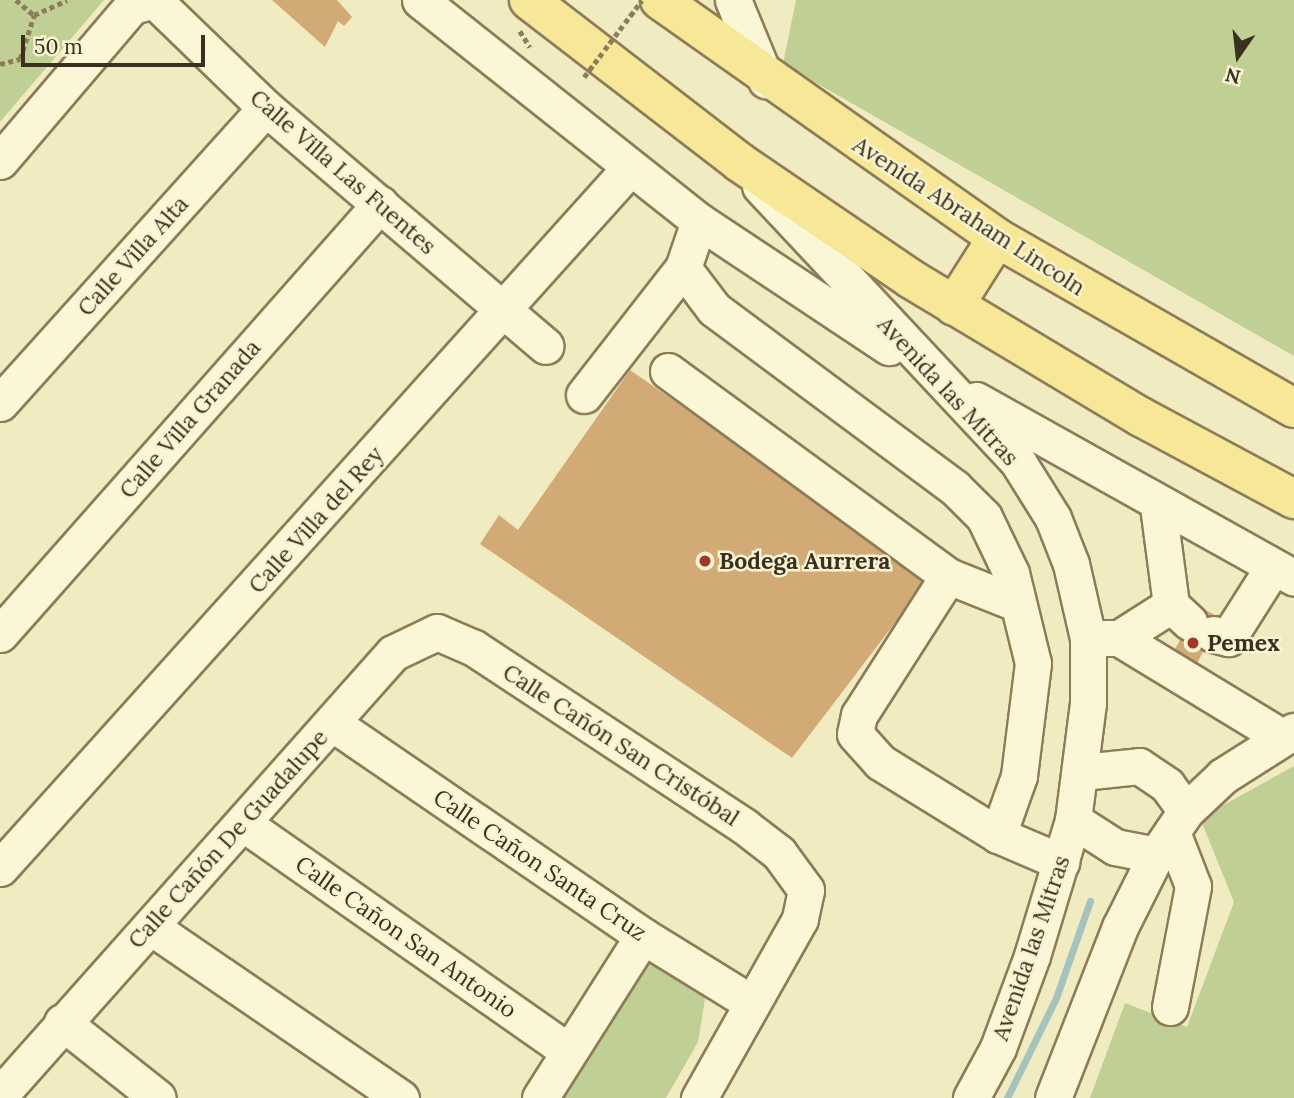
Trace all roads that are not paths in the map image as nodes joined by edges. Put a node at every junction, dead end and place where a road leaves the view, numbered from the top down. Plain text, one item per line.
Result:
1 (420, 0) edge
2 (660, 0) edge
3 (733, 0) edge
4 (145, 1) edge
5 (532, 17) edge
6 (766, 80) junction
7 (266, 108) junction
8 (0, 161) edge
9 (739, 163) junction
10 (629, 169) junction
11 (380, 204) junction
12 (699, 221) junction
13 (997, 237) junction
14 (682, 268) junction
15 (954, 306) junction
16 (506, 311) junction
17 (546, 346) dead end
18 (668, 370) dead end
19 (931, 374) junction
20 (584, 395) dead end
21 (0, 403) edge
22 (1294, 408) edge
23 (1294, 499) edge
24 (1158, 506) junction
25 (1283, 573) edge
26 (948, 576) junction
27 (1016, 603) junction
28 (1200, 625) junction
29 (0, 634) edge
30 (1103, 638) junction
31 (393, 653) joint
32 (1203, 689) junction
33 (332, 723) junction
34 (1288, 734) edge
35 (1082, 772) junction
36 (1073, 820) junction
37 (244, 824) junction
38 (1171, 833) junction
39 (998, 835) junction
40 (1061, 862) junction
41 (0, 867) edge
42 (151, 927) junction
43 (643, 936) junction
44 (750, 1002) junction
45 (1170, 1007) dead end
46 (62, 1022) junction
47 (567, 1050) junction
48 (0, 1095) edge
49 (158, 1098) edge
50 (401, 1098) edge
51 (540, 1098) edge
52 (699, 1098) edge
53 (971, 1098) edge
54 (1053, 1098) edge

1 - 10 street
2 - 6 main road, Avenida Abraham Lincoln
3 - 6 street
4 - 7 street, Calle Villa Las Fuentes
4 - 8 street
5 - 9 main road
6 - 13 main road, Avenida Abraham Lincoln
7 - 11 street, Calle Villa Las Fuentes
7 - 21 street, Calle Villa Alta
9 - 15 main road
9 - 19 street, Avenida las Mitras
10 - 12 street
10 - 16 street, Calle Villa del Rey
11 - 16 street, Calle Villa Las Fuentes
11 - 29 street, Calle Villa Granada
12 - 14 street
12 - 19 street
13 - 15 main road
13 - 22 main road, Avenida Abraham Lincoln
14 - 20 street
14 - 27 street
15 - 23 main road
16 - 17 street, Calle Villa Las Fuentes
16 - 41 street, Calle Villa del Rey
18 - 26 street
19 - 24 street
19 - 30 street, Avenida las Mitras
24 - 25 street
24 - 28 street
25 - 28 street
26 - 27 street
26 - 39 street
27 - 39 street
28 - 30 street
28 - 32 street
30 - 32 street
30 - 35 street, Avenida las Mitras
31 - 33 street, Calle Cañón De Guadalupe
31 - 44 street, Calle Cañón San Cristóbal
32 - 34 street
33 - 37 street, Calle Cañón De Guadalupe
33 - 43 street, Calle Cañon Santa Cruz
34 - 38 street
35 - 36 street, Avenida las Mitras
35 - 38 street
36 - 38 street
36 - 40 street, Avenida las Mitras
37 - 42 street, Calle Cañón De Guadalupe
37 - 47 street, Calle Cañon San Antonio
38 - 45 street
38 - 54 street
39 - 40 street
40 - 53 street, Avenida las Mitras
42 - 46 street, Calle Cañón De Guadalupe
42 - 50 street
43 - 44 street, Calle Cañon Santa Cruz
43 - 47 street
44 - 52 street
46 - 48 street, Calle Cañón De Guadalupe
46 - 49 street
47 - 51 street

